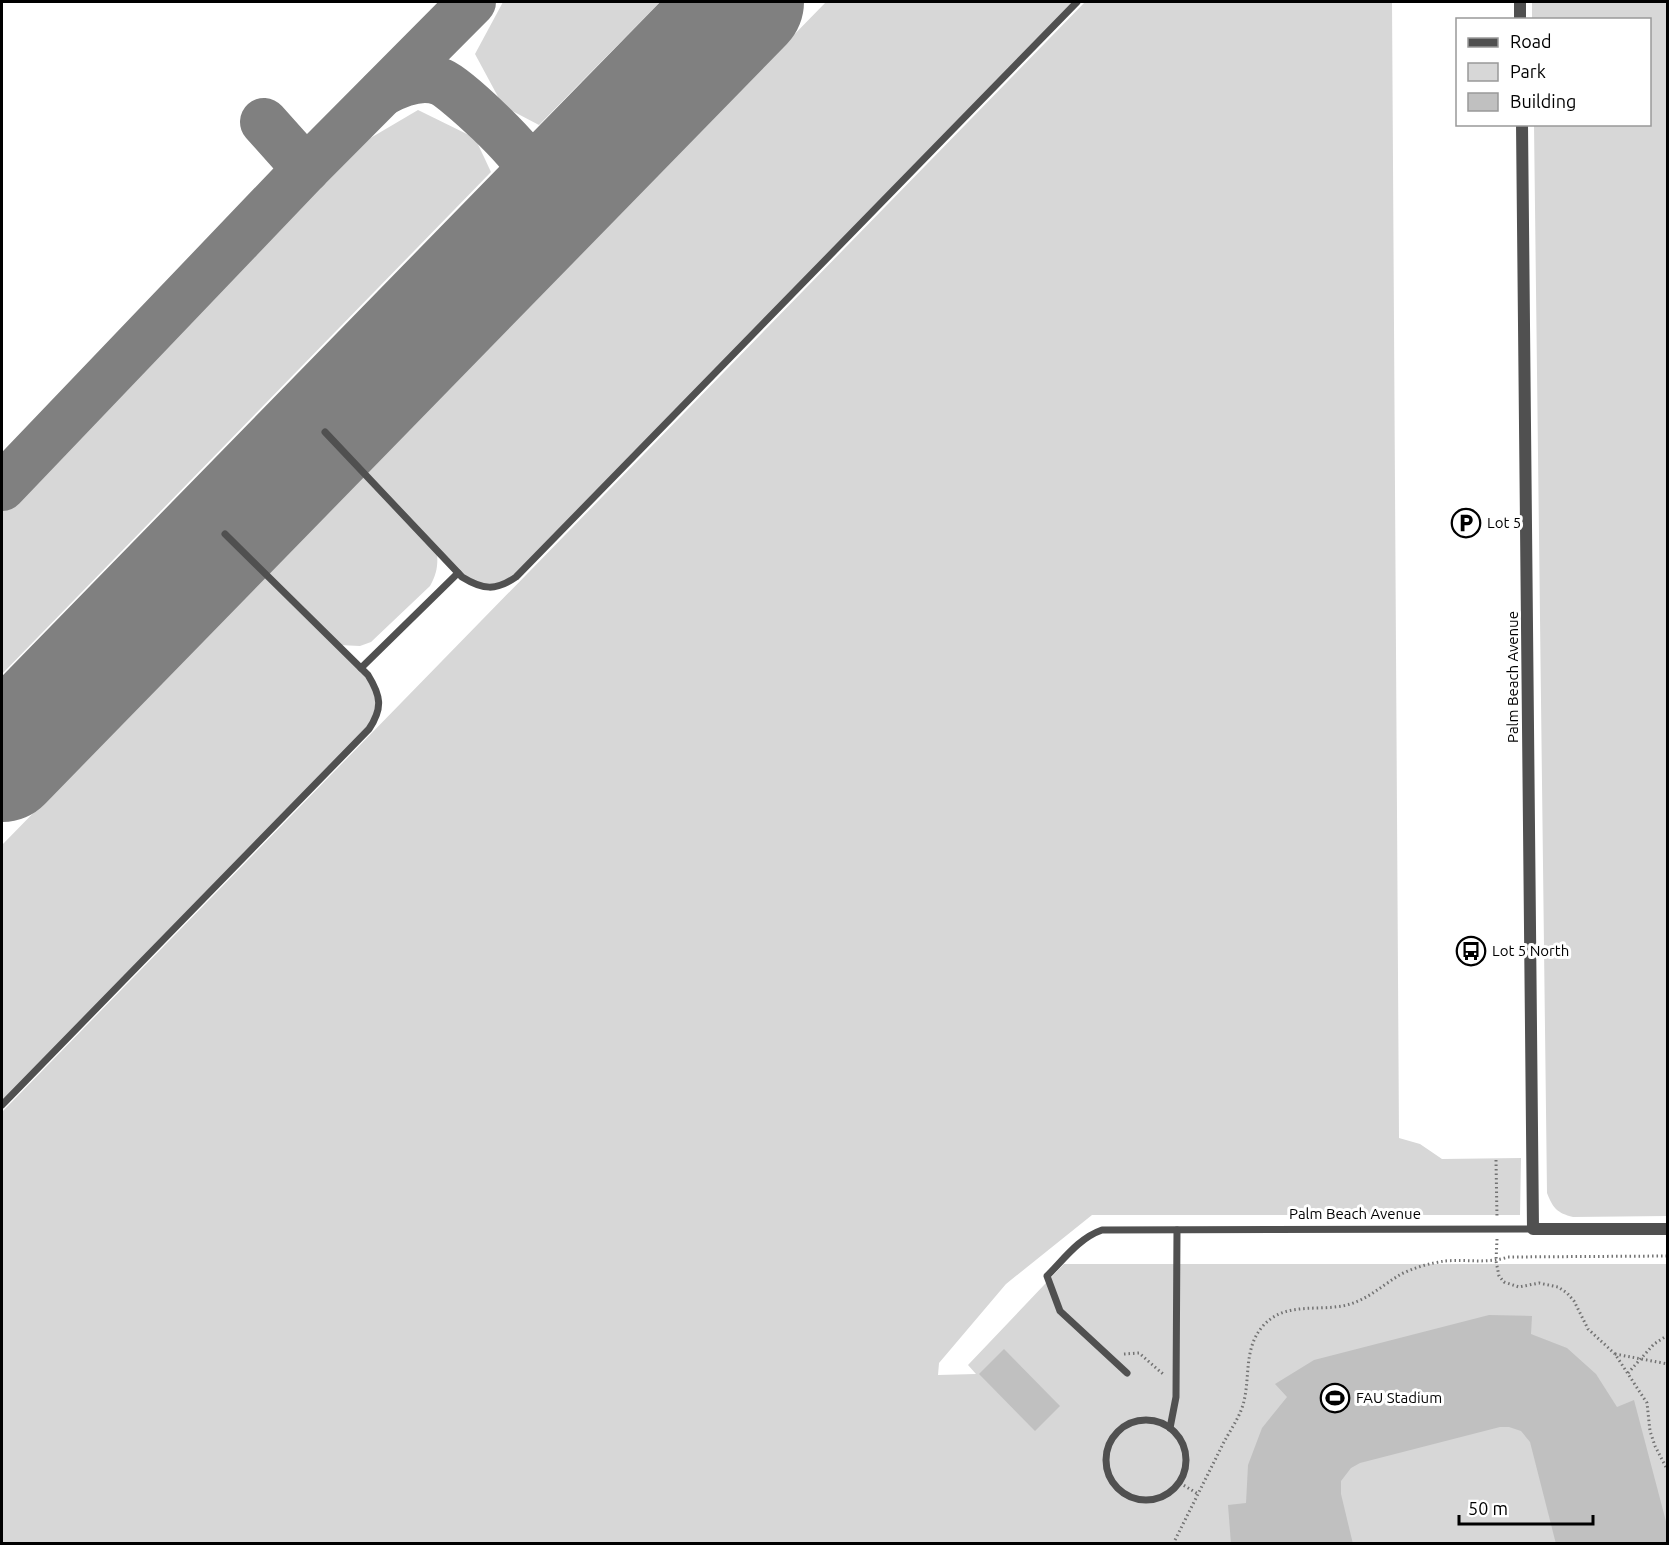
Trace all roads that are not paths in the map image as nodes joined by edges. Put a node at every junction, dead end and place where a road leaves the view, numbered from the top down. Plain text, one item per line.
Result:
1 (1077, 2) edge
2 (1520, 2) edge
3 (1520, 18) edge
4 (1522, 126) edge
5 (325, 432) dead end
6 (225, 534) dead end
7 (458, 573) junction
8 (361, 668) junction
9 (2, 1105) edge
10 (1533, 1229) junction
11 (1668, 1229) edge
12 (1177, 1230) junction
13 (1127, 1373) dead end
14 (1170, 1428) junction

1 - 7 lane
2 - 3 street
4 - 10 street, Palm Beach Avenue
5 - 7 lane
6 - 8 lane
7 - 8 lane
8 - 9 lane
10 - 11 street, Palm Beach Avenue
10 - 12 lane, Palm Beach Avenue
12 - 13 lane, Palm Beach Avenue
12 - 14 lane
14 - 14 lane

